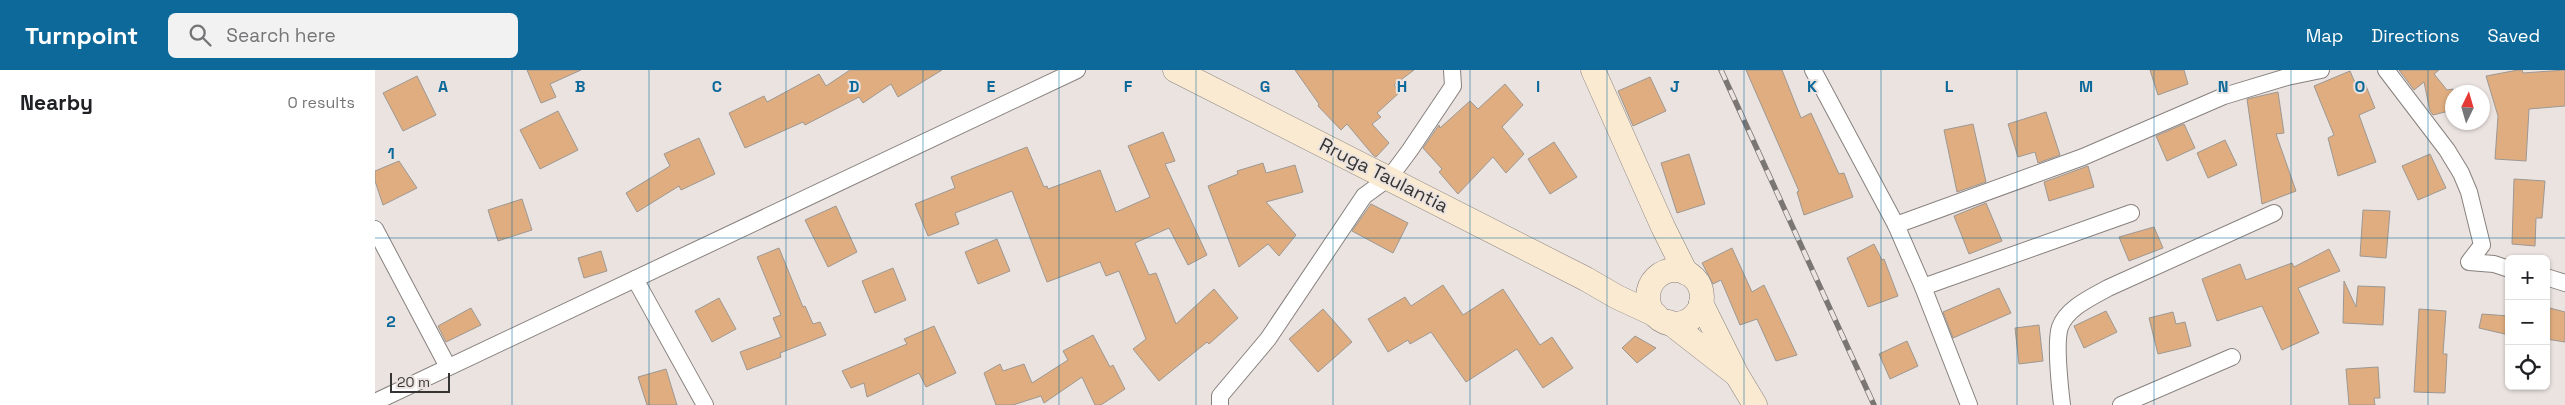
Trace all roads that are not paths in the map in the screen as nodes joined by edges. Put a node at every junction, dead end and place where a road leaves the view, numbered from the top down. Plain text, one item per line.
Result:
1 (1077, 70) edge
2 (1175, 70) edge
3 (1452, 70) edge
4 (1593, 70) edge
5 (1813, 70) edge
6 (2321, 70) edge
7 (2386, 70) edge
8 (1390, 177) junction
9 (2131, 213) dead end
10 (2274, 213) dead end
11 (1896, 225) junction
12 (1663, 227) junction
13 (375, 228) edge
14 (2505, 267) edge
15 (1686, 272) junction
16 (2550, 278) edge
17 (635, 279) junction
18 (1592, 282) junction
19 (1654, 282) junction
20 (2565, 283) edge
21 (1923, 287) junction
22 (1701, 303) junction
23 (1663, 319) junction
24 (2231, 357) dead end
25 (448, 367) junction
26 (1737, 375) junction
27 (375, 402) edge
28 (1216, 402) edge
29 (705, 405) edge
30 (1755, 405) edge
31 (1969, 405) edge
32 (2062, 405) edge
33 (2121, 405) edge

1 - 17 street
2 - 8 main road, Rruga Taulantia
3 - 8 street
4 - 12 main road
5 - 11 street
6 - 11 street
7 - 14 street
8 - 18 main road, Rruga Taulantia
8 - 28 street
9 - 21 street
10 - 32 street
11 - 21 street
12 - 15 main road
12 - 19 main road
13 - 25 street
15 - 19 main road
15 - 22 main road
16 - 20 street
17 - 25 street
17 - 29 street
18 - 19 main road, Rruga Taulantia
18 - 23 main road, Rruga Taulantia
19 - 23 main road
21 - 31 street
22 - 23 main road
22 - 26 main road
23 - 26 main road, Rruga Taulantia
24 - 33 street
25 - 27 street
26 - 30 main road

